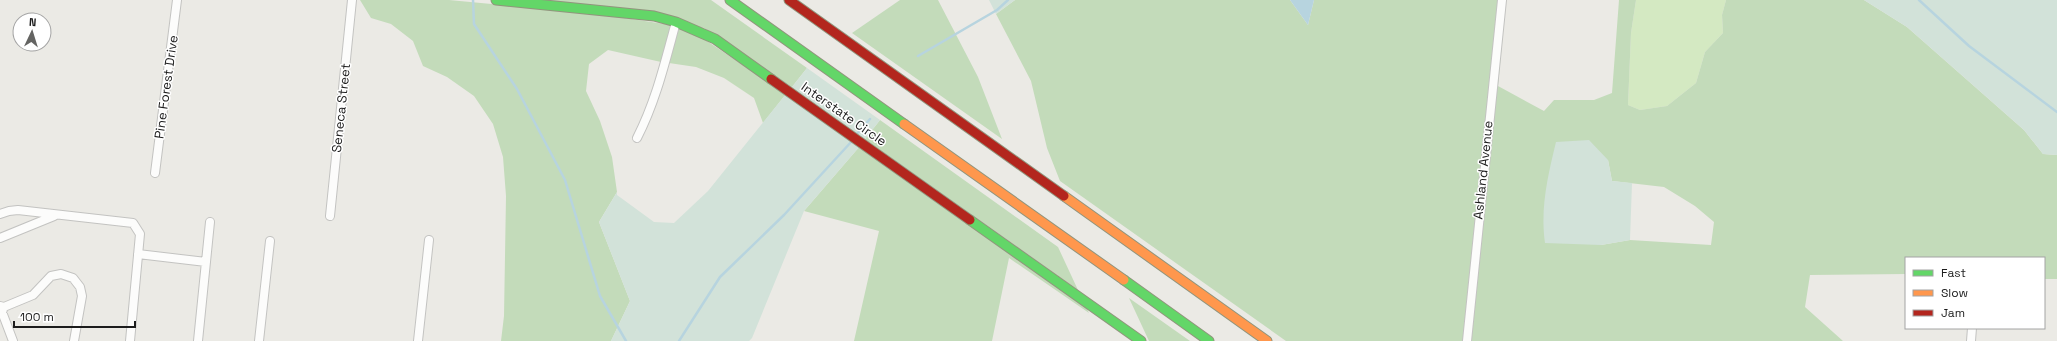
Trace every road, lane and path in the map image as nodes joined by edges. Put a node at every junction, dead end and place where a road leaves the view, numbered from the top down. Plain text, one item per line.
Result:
1 (177, 0) edge
2 (352, 0) edge
3 (496, 0) edge
4 (730, 0) edge
5 (789, 0) edge
6 (1502, 0) edge
7 (676, 22) junction
8 (637, 138) dead end
9 (155, 173) dead end
10 (0, 214) edge
11 (54, 216) junction
12 (330, 216) dead end
13 (210, 222) dead end
14 (0, 238) edge
15 (428, 240) dead end
16 (270, 241) dead end
17 (138, 254) junction
18 (206, 262) junction
19 (2, 307) edge
20 (1972, 329) edge
21 (13, 341) edge
22 (74, 341) edge
23 (130, 341) edge
24 (198, 341) edge
25 (259, 341) edge
26 (418, 341) edge
27 (1141, 341) edge
28 (1210, 341) edge
29 (1267, 341) edge
30 (1467, 341) edge
31 (1970, 341) edge

1 - 9 street, Pine Forest Drive
2 - 12 street, Seneca Street
3 - 7 main road, Interstate Circle
4 - 28 main road
5 - 29 main road
6 - 30 street, Ashland Avenue
7 - 8 street
7 - 27 main road, Interstate Circle
10 - 11 street
11 - 14 street
11 - 17 street
13 - 18 street
15 - 26 street
16 - 25 street
17 - 18 street
17 - 23 street
18 - 24 street
19 - 21 street
19 - 22 street
20 - 31 street

